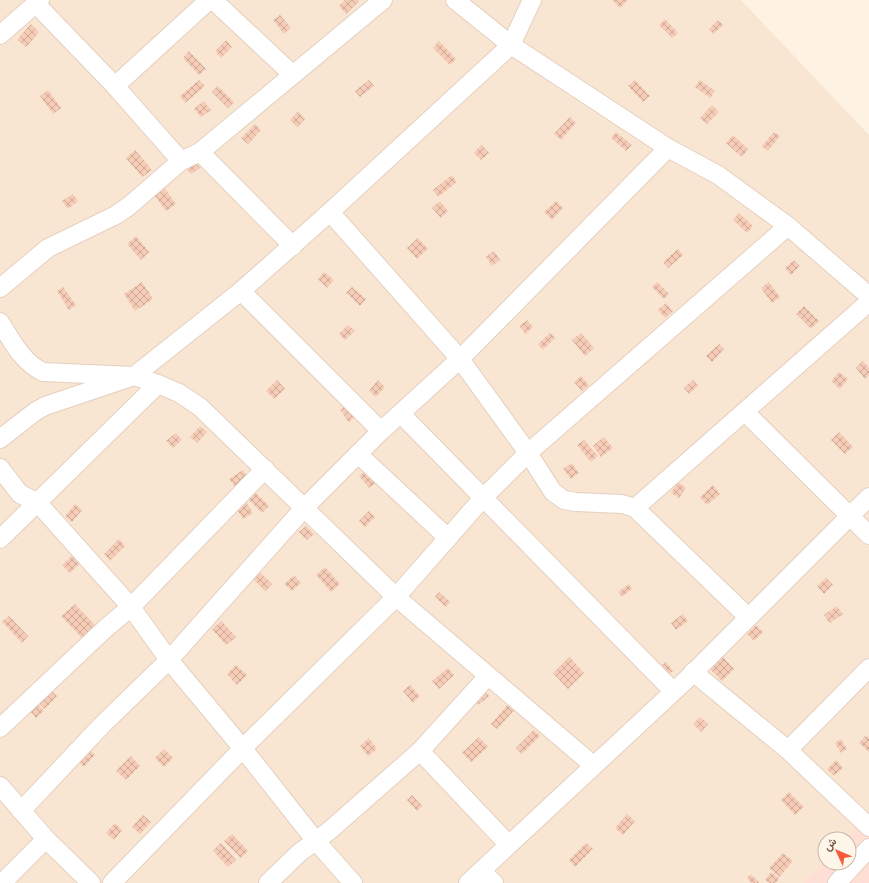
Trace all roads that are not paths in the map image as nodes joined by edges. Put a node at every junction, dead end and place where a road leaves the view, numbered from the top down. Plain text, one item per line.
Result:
1 (209, 0) edge
2 (212, 0) edge
3 (384, 0) edge
4 (455, 0) edge
5 (532, 0) edge
6 (38, 2) edge
7 (3, 28) edge
8 (511, 45) junction
9 (292, 74) junction
10 (115, 86) junction
11 (668, 148) junction
12 (200, 152) junction
13 (181, 161) junction
14 (330, 212) junction
15 (788, 226) junction
16 (293, 246) junction
17 (0, 288) edge
18 (241, 290) junction
19 (869, 296) edge
20 (869, 302) edge
21 (0, 322) edge
22 (460, 359) junction
23 (134, 376) junction
24 (158, 384) junction
25 (745, 412) junction
26 (401, 414) junction
27 (381, 431) junction
28 (0, 439) edge
29 (528, 453) junction
30 (358, 454) junction
31 (0, 468) edge
32 (265, 470) junction
33 (869, 497) edge
34 (483, 498) junction
35 (37, 502) junction
36 (304, 508) junction
37 (635, 508) junction
38 (850, 516) junction
39 (869, 535) edge
40 (448, 538) junction
41 (0, 539) edge
42 (396, 597) junction
43 (131, 607) junction
44 (748, 617) junction
45 (169, 660) junction
46 (869, 668) edge
47 (693, 672) junction
48 (488, 676) junction
49 (673, 691) junction
50 (0, 728) edge
51 (244, 750) junction
52 (788, 750) junction
53 (420, 751) junction
54 (593, 765) junction
55 (0, 786) edge
56 (21, 812) junction
57 (869, 827) edge
58 (46, 839) junction
59 (315, 840) junction
60 (508, 844) junction
61 (869, 848) edge
62 (488, 877) edge
63 (2, 883) edge
64 (91, 883) edge
65 (112, 883) edge
66 (268, 883) edge
67 (353, 883) edge
68 (468, 883) edge
69 (837, 883) edge

1 - 10 street
2 - 9 street
3 - 9 street
4 - 8 street
5 - 8 street
6 - 7 street
6 - 10 street
8 - 11 street
8 - 14 street
9 - 12 street
10 - 13 street
11 - 15 street
11 - 22 street
12 - 13 street
12 - 16 street
13 - 17 street
14 - 16 street
14 - 22 street
15 - 19 street
15 - 29 street
16 - 18 street
18 - 23 street
18 - 27 street
20 - 25 street
21 - 23 street
22 - 26 street
22 - 29 street
23 - 24 street
23 - 28 street
24 - 32 street
24 - 35 street
25 - 37 street
25 - 38 street
26 - 27 street
26 - 34 street
27 - 30 street
29 - 34 street
29 - 37 street
30 - 36 street
30 - 40 street
31 - 35 street
32 - 36 street
32 - 43 street
33 - 38 street
34 - 40 street
34 - 49 street
35 - 41 street
35 - 43 street
36 - 42 street
36 - 45 street
37 - 44 street
38 - 39 street
38 - 44 street
40 - 42 street
42 - 48 street
42 - 51 street
43 - 45 street
43 - 50 street
44 - 47 street
45 - 51 street
45 - 56 street
46 - 52 street
47 - 49 street
47 - 52 street
48 - 53 street
48 - 54 street
49 - 54 street
51 - 59 street
51 - 65 street
52 - 57 street
53 - 59 street
53 - 60 street
54 - 60 street
55 - 56 street
56 - 58 street
58 - 63 street
58 - 64 street
59 - 66 street
59 - 67 street
60 - 62 street
61 - 69 street
62 - 68 street

